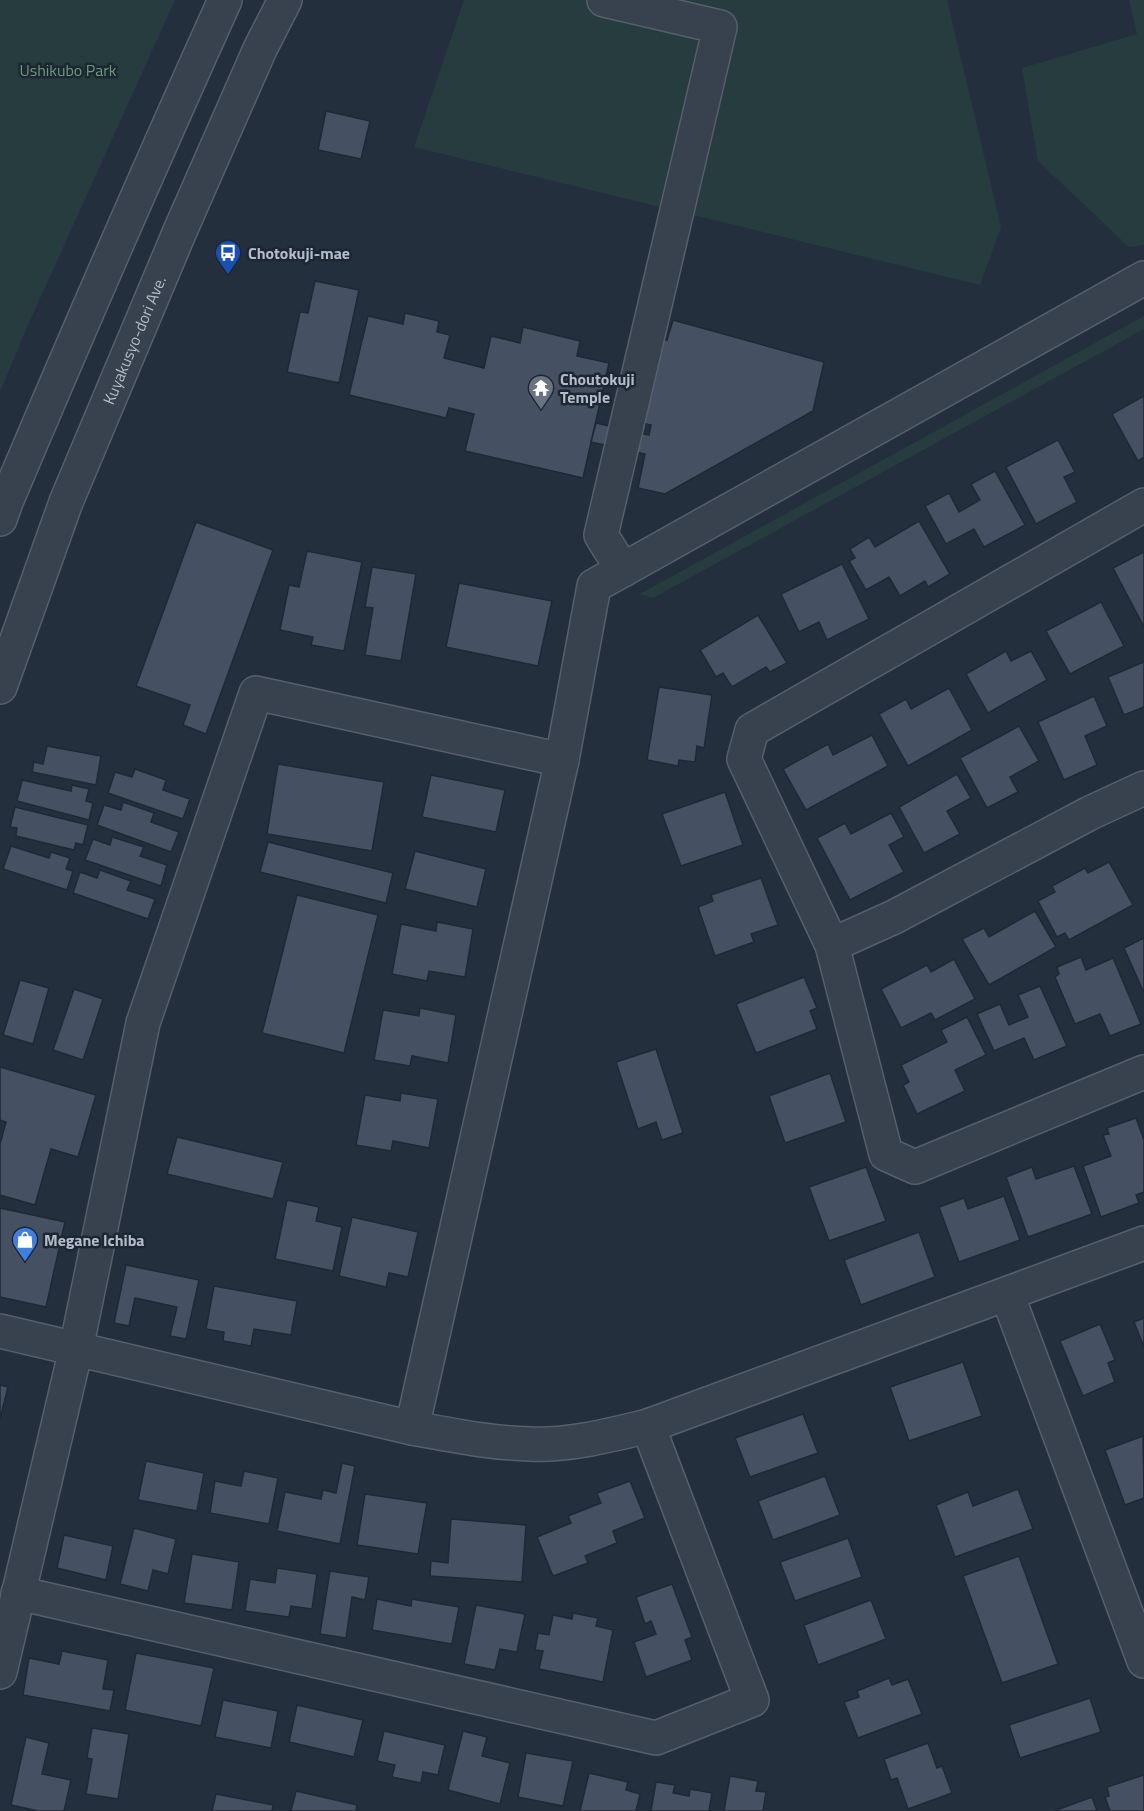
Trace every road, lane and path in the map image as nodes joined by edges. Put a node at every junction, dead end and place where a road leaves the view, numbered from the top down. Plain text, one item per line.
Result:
1 (225, 0) edge
2 (285, 0) edge
3 (604, 0) edge
4 (1144, 278) edge
5 (1144, 506) edge
6 (0, 519) edge
7 (623, 570) junction
8 (0, 687) edge
9 (562, 760) junction
10 (1144, 788) edge
11 (832, 945) junction
12 (1142, 1078) edge
13 (1144, 1243) edge
14 (1007, 1294) junction
15 (0, 1331) edge
16 (76, 1349) junction
17 (648, 1426) junction
18 (412, 1428) junction
19 (18, 1593) junction
20 (1144, 1661) edge
21 (0, 1672) edge

1 - 6 street
2 - 8 street, Kuyakusyo-dori Ave.
3 - 7 street
4 - 7 street
5 - 11 street
7 - 9 street
9 - 16 street
9 - 18 street
10 - 11 street
11 - 12 street
13 - 14 street
14 - 17 street
14 - 20 street
15 - 16 street
16 - 18 street
16 - 19 street
17 - 18 street
17 - 19 street
19 - 21 street

